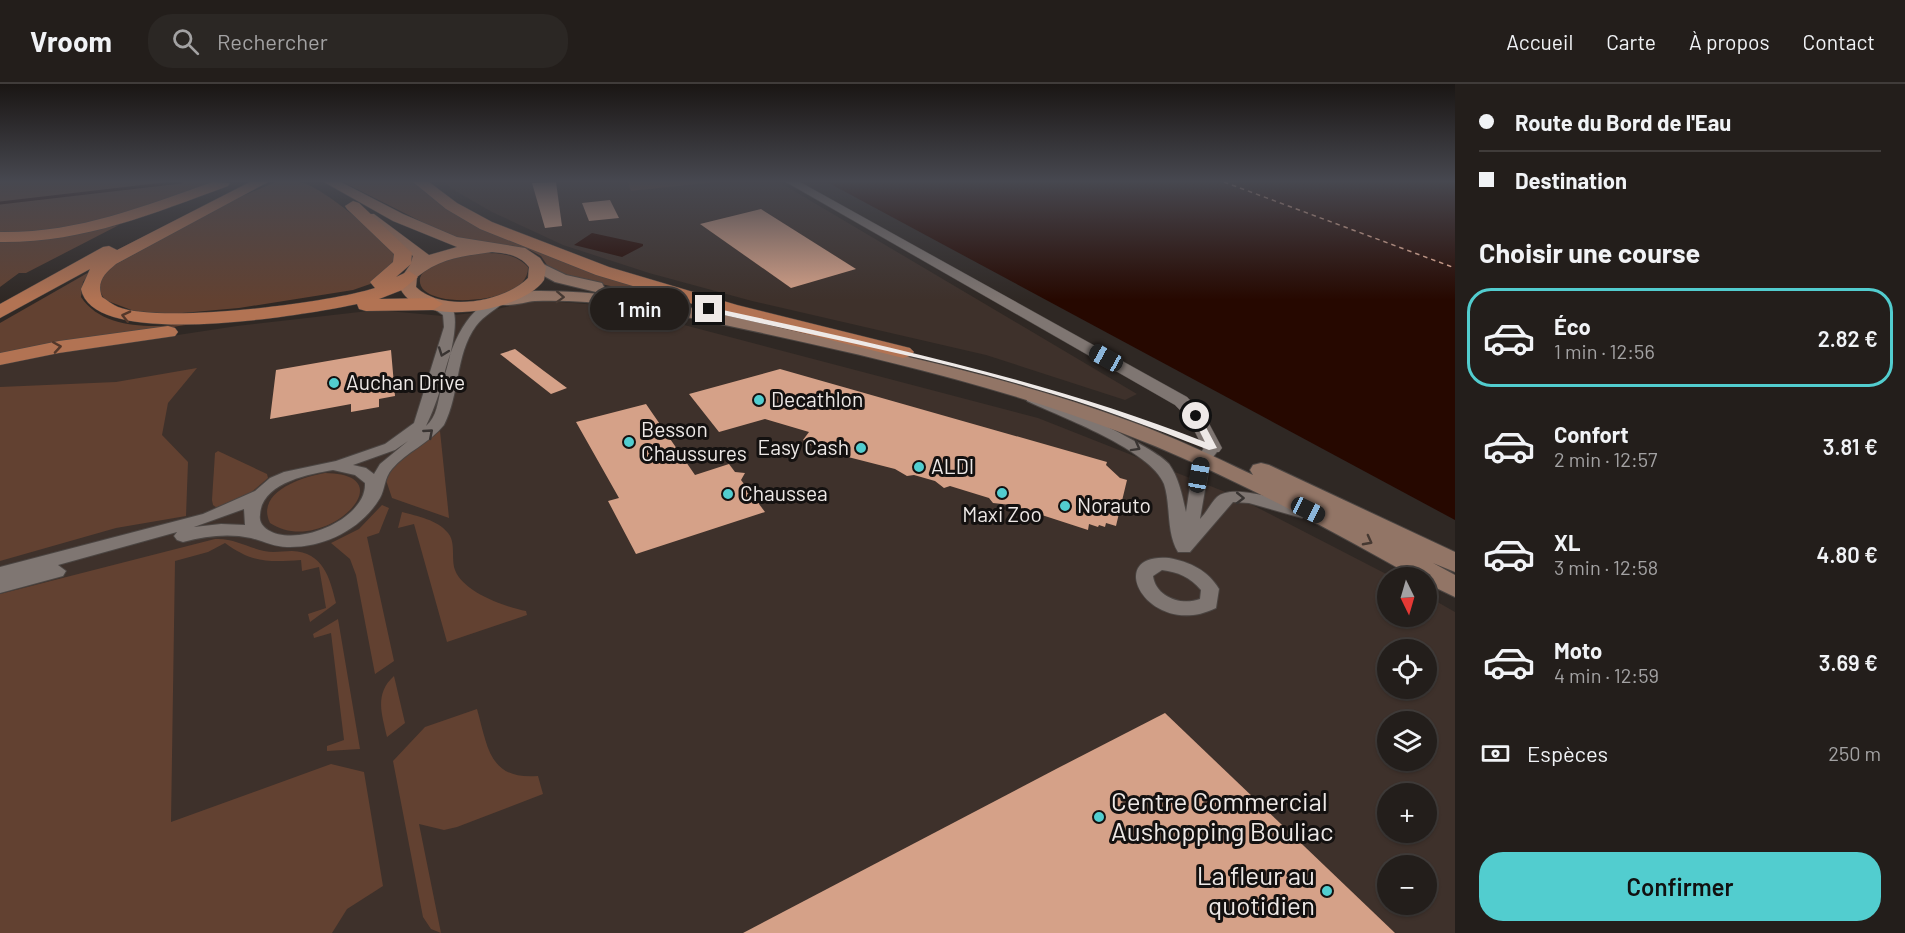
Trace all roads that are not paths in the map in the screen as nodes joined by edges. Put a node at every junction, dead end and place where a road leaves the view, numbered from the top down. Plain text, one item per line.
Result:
1 (122, 222) edge
2 (148, 222) edge
3 (170, 222) edge
4 (182, 222) edge
5 (370, 222) edge
6 (376, 222) edge
7 (410, 222) edge
8 (480, 222) edge
9 (862, 222) edge
10 (0, 237) edge
11 (490, 248) junction
12 (540, 267) junction
13 (413, 272) junction
14 (0, 296) edge
15 (500, 301) junction
16 (433, 304) junction
17 (0, 312) edge
18 (203, 318) junction
19 (903, 352) junction
20 (0, 359) edge
21 (1026, 395) junction
22 (1207, 454) junction
23 (333, 465) junction
24 (374, 488) junction
25 (260, 495) junction
26 (1328, 520) junction
27 (259, 534) junction
28 (1184, 548) junction
29 (1455, 563) edge
30 (1181, 567) dead end
31 (0, 574) edge
32 (0, 586) edge
33 (1455, 587) edge

1 - 10 highway
2 - 14 highway
3 - 17 highway
18 -> 4 highway
5 - 18 highway
6 - 13 main road
7 - 11 main road
8 - 19 highway
9 - 22 street
11 - 12 main road
11 - 13 main road
12 - 15 main road
12 - 19 main road
13 - 16 main road
13 - 18 highway
15 - 16 main road
15 -> 21 main road
24 -> 15 street
20 -> 16 highway
16 -> 23 street
19 - 22 main road
21 - 22 main road
21 -> 28 street
22 - 26 main road
22 - 28 street
22 - 29 main road
23 - 24 street
23 - 25 street
24 - 27 street
25 - 27 street
25 - 31 street
28 -> 26 street
26 -> 33 main road
27 - 32 street
28 - 30 street

